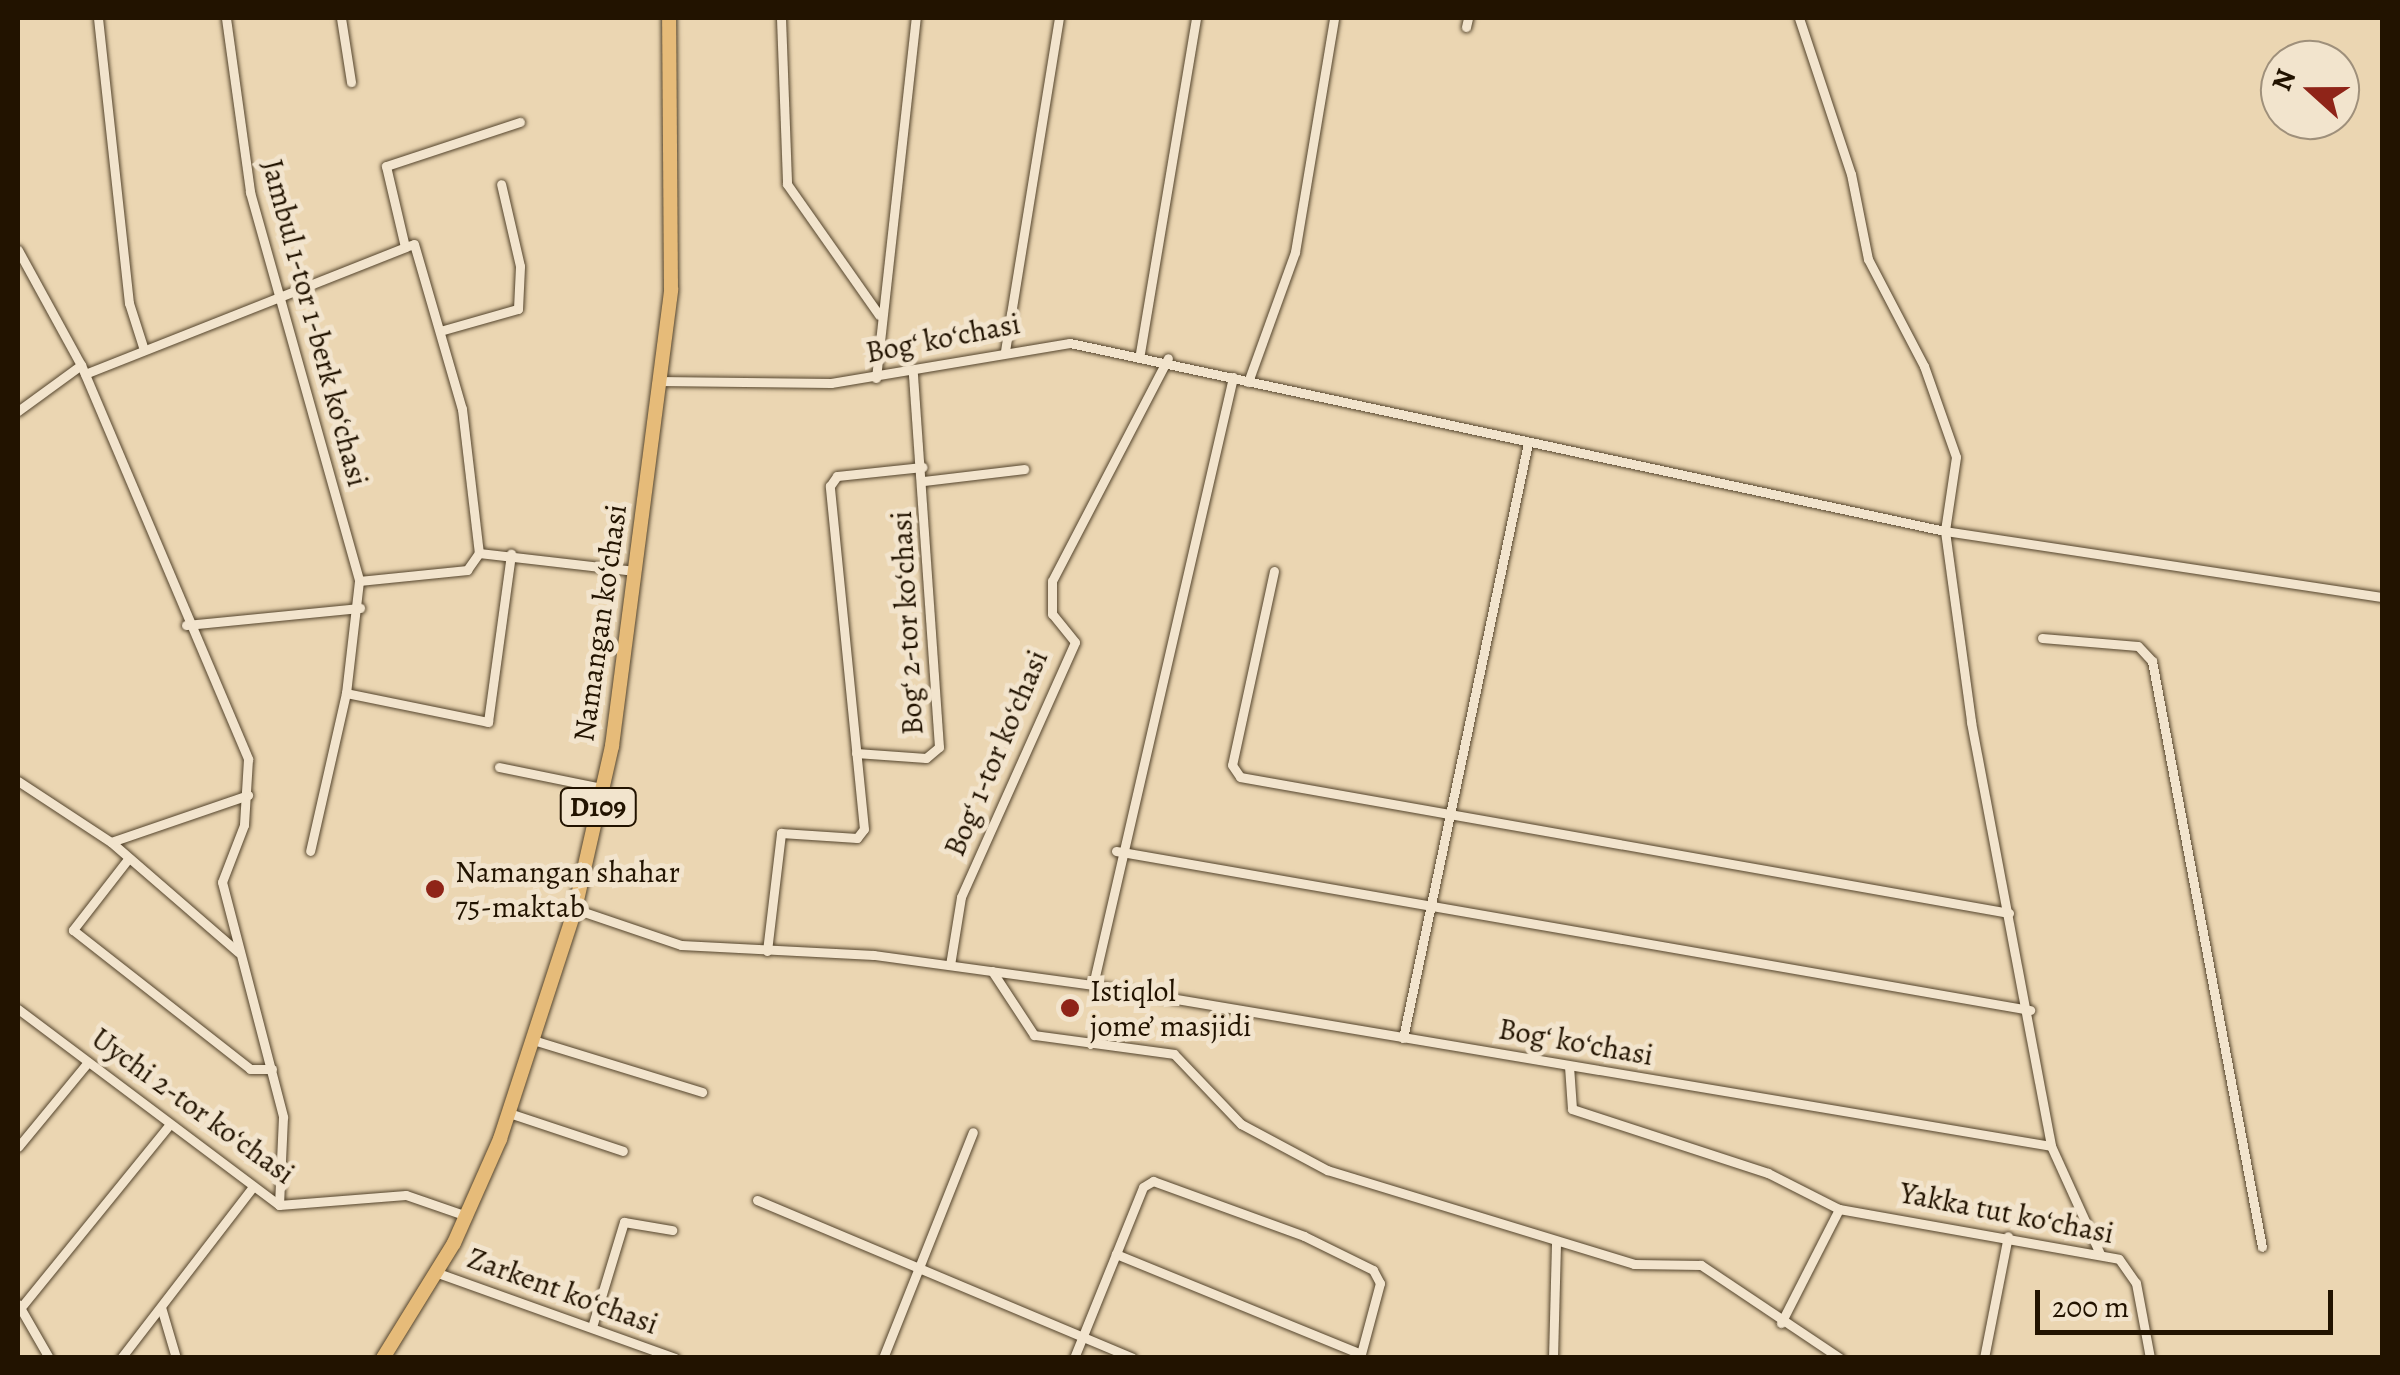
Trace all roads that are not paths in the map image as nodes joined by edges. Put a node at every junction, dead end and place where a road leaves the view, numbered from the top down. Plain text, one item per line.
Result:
1 (98, 18) edge
2 (226, 18) edge
3 (341, 18) edge
4 (669, 18) edge
5 (781, 18) edge
6 (916, 18) edge
7 (1059, 18) edge
8 (1196, 18) edge
9 (1334, 18) edge
10 (1799, 18) edge
11 (351, 82) dead end
12 (520, 122) dead end
13 (501, 184) dead end
14 (405, 247) junction
15 (18, 250) edge
16 (281, 297) junction
17 (879, 315) junction
18 (440, 331) junction
19 (144, 350) junction
20 (1005, 351) junction
21 (1140, 353) junction
22 (1168, 358) junction
23 (83, 369) junction
24 (912, 372) junction
25 (876, 378) junction
26 (1232, 378) junction
27 (658, 381) junction
28 (1248, 382) junction
29 (18, 412) edge
30 (1528, 443) junction
31 (923, 467) junction
32 (1024, 469) dead end
33 (924, 481) junction
34 (1945, 531) junction
35 (479, 553) junction
36 (511, 554) junction
37 (1274, 571) dead end
38 (636, 572) junction
39 (359, 581) junction
40 (2382, 598) edge
41 (360, 608) junction
42 (186, 625) junction
43 (2042, 638) dead end
44 (346, 692) junction
45 (856, 752) junction
46 (499, 767) dead end
47 (18, 781) edge
48 (602, 788) junction
49 (248, 795) junction
50 (1444, 819) junction
51 (111, 842) junction
52 (310, 851) dead end
53 (1116, 851) junction
54 (128, 859) junction
55 (1427, 905) junction
56 (575, 909) junction
57 (2009, 913) junction
58 (767, 951) junction
59 (239, 952) junction
60 (950, 965) junction
61 (992, 971) junction
62 (1092, 985) junction
63 (18, 1009) edge
64 (2030, 1010) junction
65 (1403, 1038) junction
66 (532, 1040) junction
67 (88, 1062) junction
68 (1569, 1066) junction
69 (272, 1069) junction
70 (702, 1092) dead end
71 (509, 1114) junction
72 (170, 1124) junction
73 (974, 1132) dead end
74 (2051, 1146) junction
75 (18, 1148) edge
76 (624, 1151) dead end
77 (252, 1188) junction
78 (757, 1200) dead end
79 (280, 1205) junction
80 (1840, 1209) junction
81 (467, 1216) junction
82 (672, 1230) dead end
83 (2092, 1235) junction
84 (2008, 1236) junction
85 (1556, 1241) junction
86 (2262, 1247) dead end
87 (2075, 1249) junction
88 (1116, 1254) junction
89 (2100, 1254) junction
90 (918, 1268) junction
91 (434, 1272) junction
92 (18, 1307) edge
93 (160, 1307) junction
94 (1782, 1323) junction
95 (592, 1327) junction
96 (1082, 1337) junction
97 (1361, 1356) edge
98 (49, 1358) edge
99 (121, 1358) edge
100 (176, 1358) edge
101 (383, 1358) edge
102 (675, 1358) edge
103 (882, 1358) edge
104 (1074, 1358) edge
105 (1132, 1358) edge
106 (1553, 1358) edge
107 (1840, 1358) edge
108 (1984, 1358) edge
109 (2150, 1358) edge

1 - 19 street
2 - 16 street, Jambul 1-tor 1-berk koʻchasi
3 - 11 street
4 - 27 main road, Namangan koʻchasi / D109
5 - 17 street
6 - 17 street
7 - 20 street
8 - 21 street
9 - 28 street
10 - 34 street
12 - 14 street
13 - 18 street
14 - 16 street
14 - 18 street
15 - 23 street
16 - 19 street
16 - 39 street, Jambul 1-tor 1-berk koʻchasi
17 - 25 street
18 - 35 street
19 - 23 street
20 - 21 street, Bogʻ koʻchasi
20 - 24 street, Bogʻ koʻchasi
21 - 22 street, Bogʻ koʻchasi
22 - 26 street, Bogʻ koʻchasi
22 - 60 street, Bogʻ 1-tor koʻchasi
23 - 29 street
23 - 42 street
24 - 25 street, Bogʻ koʻchasi
24 - 31 street, Bogʻ 2-tor koʻchasi
25 - 27 street, Bogʻ koʻchasi
26 - 28 street, Bogʻ koʻchasi
26 - 53 street
27 - 38 main road, Namangan koʻchasi / D109
28 - 30 street, Bogʻ koʻchasi
30 - 34 street, Bogʻ koʻchasi
30 - 50 street
31 - 33 street, Bogʻ 2-tor koʻchasi
31 - 45 street, Bogʻ 2-tor koʻchasi
32 - 33 street
33 - 45 street, Bogʻ 2-tor koʻchasi
34 - 40 street, Bogʻ koʻchasi
34 - 57 street
35 - 36 street
35 - 39 street
36 - 38 street
36 - 44 street
37 - 50 street
38 - 48 main road, Namangan koʻchasi / D109
39 - 41 street, Jambul 1-tor 1-berk koʻchasi
41 - 42 street
41 - 44 street
42 - 49 street
43 - 86 street
44 - 52 street
45 - 58 street, Bogʻ 2-tor koʻchasi
46 - 48 street
47 - 51 street
48 - 56 main road, Namangan koʻchasi / D109
49 - 51 street
49 - 59 street
50 - 55 street
50 - 57 street
51 - 54 street
53 - 55 street
53 - 62 street
54 - 59 street
54 - 69 street
55 - 64 street
55 - 65 street
56 - 58 street, Bogʻ koʻchasi
56 - 66 main road, Namangan koʻchasi / D109
57 - 64 street
58 - 60 street, Bogʻ koʻchasi
59 - 69 street
60 - 61 street, Bogʻ koʻchasi
61 - 62 street, Bogʻ koʻchasi
61 - 85 street
62 - 65 street, Bogʻ koʻchasi
63 - 67 street, Uychi 2-tor koʻchasi
64 - 74 street
65 - 68 street, Bogʻ koʻchasi
66 - 70 street
66 - 71 main road, Namangan koʻchasi / D109
67 - 72 street, Uychi 2-tor koʻchasi
67 - 75 street
68 - 74 street, Bogʻ koʻchasi
68 - 80 street, Yakka tut koʻchasi
69 - 79 street
71 - 76 street
71 - 81 main road, Namangan koʻchasi / D109
72 - 77 street, Uychi 2-tor koʻchasi
72 - 92 street
73 - 90 street
74 - 83 street
77 - 79 street, Uychi 2-tor koʻchasi
77 - 93 street
78 - 90 street
79 - 81 street, Uychi 2-tor koʻchasi
80 - 84 street, Yakka tut koʻchasi
80 - 94 street
81 - 91 main road, D109
82 - 95 street
83 - 87 street
83 - 89 street
84 - 87 street, Yakka tut koʻchasi
84 - 108 street
85 - 94 street
85 - 106 street
87 - 89 street, Yakka tut koʻchasi
88 - 96 street
88 - 97 street
88 - 97 street
89 - 109 street, Yakka tut koʻchasi
90 - 96 street
90 - 103 street
91 - 95 street, Zarkent koʻchasi
91 - 101 main road, D109
92 - 98 street
93 - 99 street
93 - 100 street
94 - 107 street
95 - 102 street, Zarkent koʻchasi
96 - 104 street
96 - 105 street

